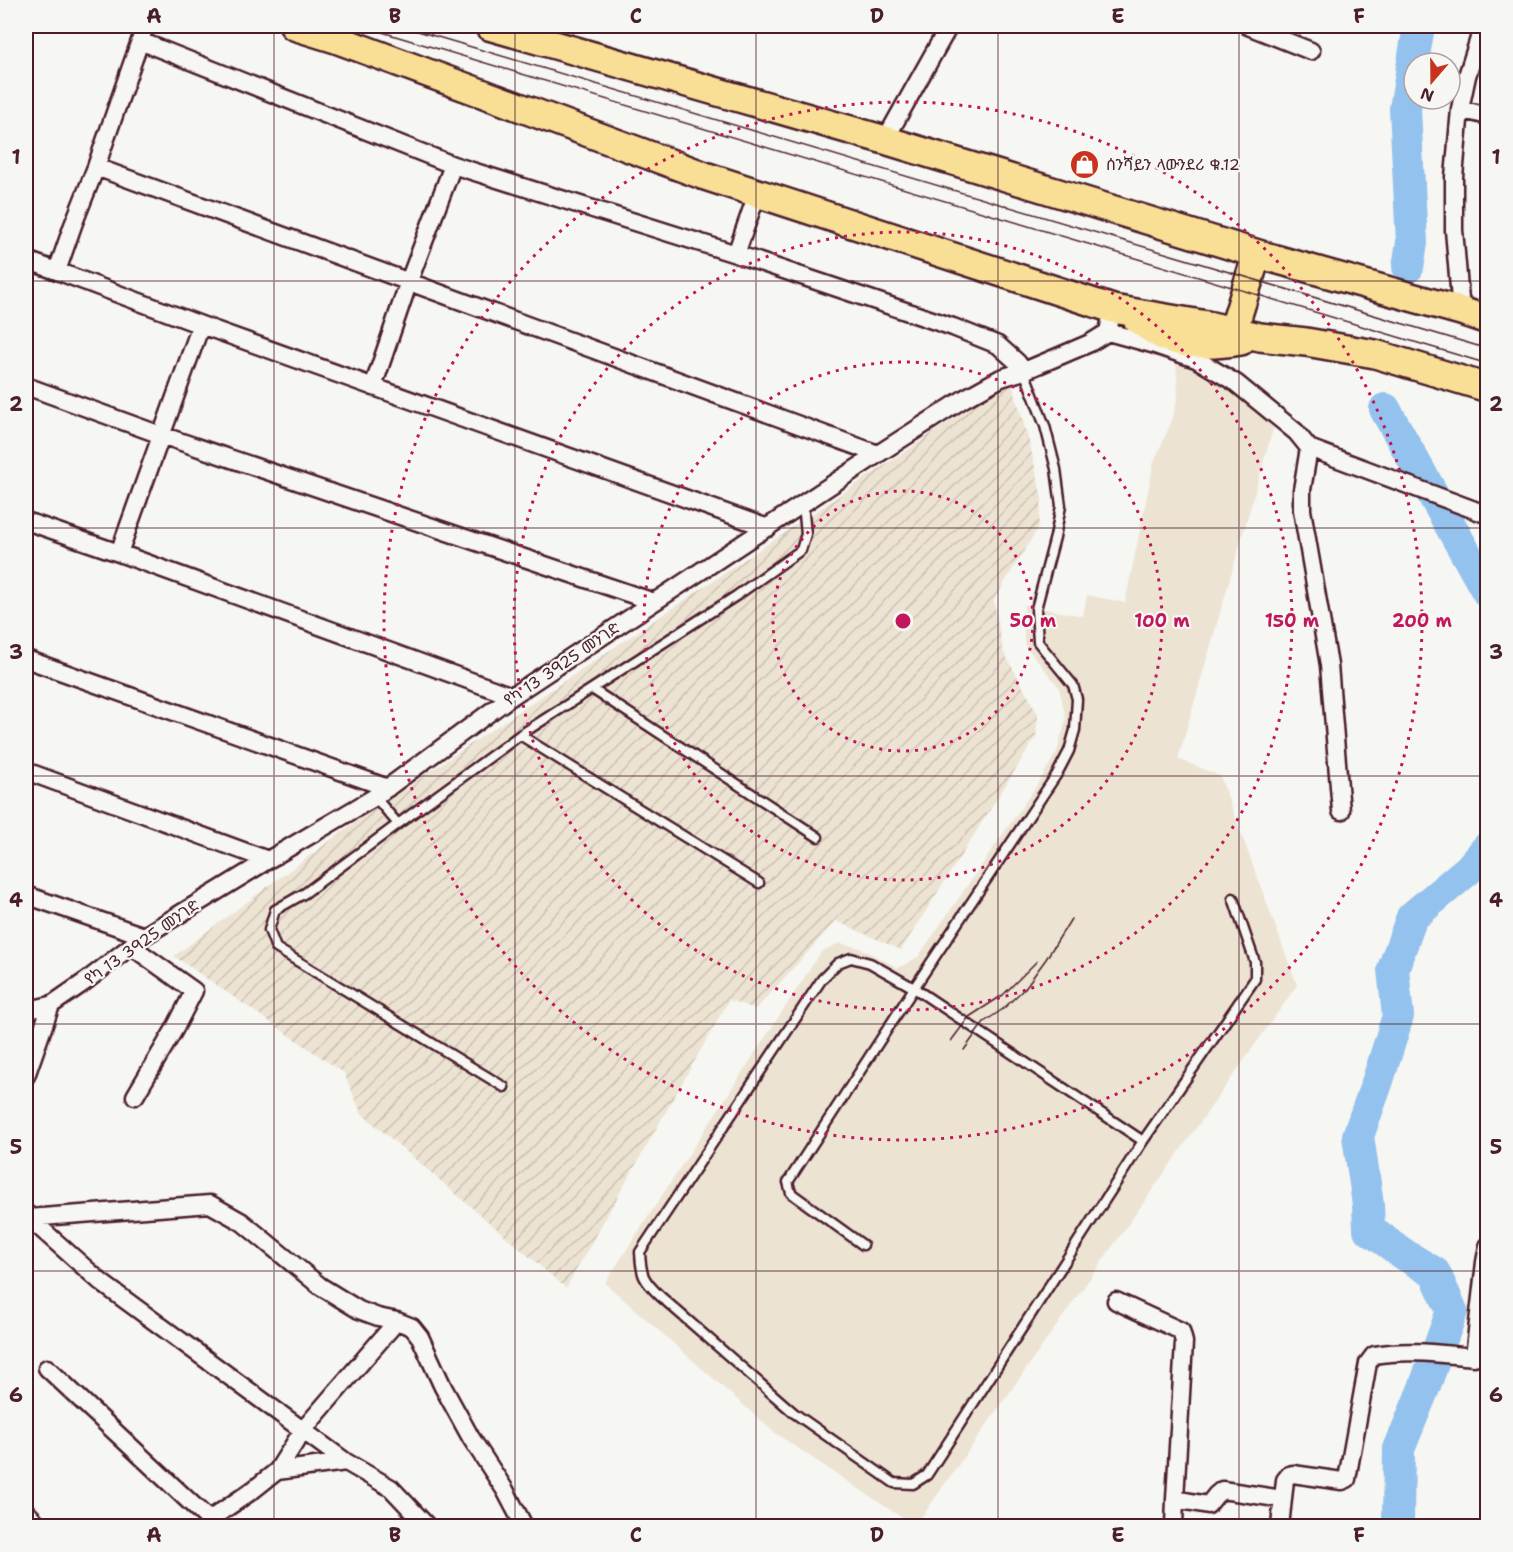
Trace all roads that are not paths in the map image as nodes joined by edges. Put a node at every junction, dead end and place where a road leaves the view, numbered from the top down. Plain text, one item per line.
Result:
1 (294, 26) edge
2 (494, 26) edge
3 (949, 26) edge
4 (1248, 26) edge
5 (1483, 26) edge
6 (143, 33) edge
7 (1311, 51) dead end
8 (1462, 100) edge
9 (1462, 110) edge
10 (1460, 111) edge
11 (1488, 116) edge
12 (885, 140) junction
13 (453, 165) junction
14 (96, 167) junction
15 (757, 194) junction
16 (736, 254) junction
17 (1257, 254) junction
18 (26, 260) edge
19 (57, 271) junction
20 (409, 281) junction
21 (1461, 311) junction
22 (1116, 318) junction
23 (1488, 320) edge
24 (201, 325) junction
25 (1233, 331) junction
26 (1260, 337) junction
27 (1024, 371) junction
28 (26, 386) edge
29 (373, 387) junction
30 (1488, 388) edge
31 (161, 435) junction
32 (1310, 448) junction
33 (878, 454) junction
34 (803, 504) junction
35 (1488, 515) edge
36 (26, 521) edge
37 (768, 528) junction
38 (118, 553) junction
39 (654, 602) junction
40 (26, 659) edge
41 (592, 689) junction
42 (512, 696) junction
43 (520, 735) junction
44 (26, 771) edge
45 (381, 792) junction
46 (1341, 811) dead end
47 (398, 824) junction
48 (818, 837) dead end
49 (268, 860) junction
50 (759, 883) dead end
51 (26, 895) edge
52 (1233, 898) dead end
53 (137, 941) junction
54 (914, 988) junction
55 (51, 1005) junction
56 (26, 1009) edge
57 (26, 1076) edge
58 (504, 1088) dead end
59 (135, 1096) dead end
60 (1143, 1141) junction
61 (27, 1215) edge
62 (863, 1245) dead end
63 (1487, 1256) edge
64 (1116, 1301) dead end
65 (397, 1321) junction
66 (1481, 1357) edge
67 (47, 1368) dead end
68 (303, 1430) junction
69 (346, 1461) junction
70 (277, 1471) junction
71 (1175, 1499) junction
72 (1283, 1499) junction
73 (26, 1512) edge
74 (204, 1523) edge
75 (426, 1526) edge
76 (40, 1527) edge
77 (525, 1527) edge
78 (1174, 1527) edge
79 (1280, 1527) edge

1 - 15 main road
2 - 12 main road
3 - 12 street
4 - 7 street
5 - 8 street
6 - 13 street
6 - 14 street
9 - 11 street
10 - 21 street
12 - 17 main road
13 - 16 street
13 - 20 street
14 - 19 street
14 - 20 street
15 - 16 street
15 - 22 main road
16 - 27 street
17 - 21 main road
17 - 25 main road
18 - 19 street
19 - 24 street
20 - 29 street
20 - 33 street
21 - 23 main road
22 - 25 main road
22 - 26 main road
22 - 27 street, የካ 13 3925 መንገድ
22 - 32 street
24 - 29 street
24 - 31 street
25 - 26 main road
26 - 30 main road
27 - 33 street, የካ 13 3925 መንገድ
27 - 54 lane
28 - 31 street
29 - 37 street
31 - 38 street
31 - 39 street
32 - 35 street
32 - 46 street
33 - 34 street, የካ 13 3925 መንገድ
34 - 37 street, የካ 13 3925 መንገድ
34 - 41 lane
36 - 38 street
37 - 39 street, የካ 13 3925 መንገድ
38 - 42 street
39 - 42 street, የካ 13 3925 መንገድ
40 - 45 street
41 - 43 lane
41 - 48 lane
42 - 45 street, የካ 13 3925 መንገድ
43 - 47 lane
43 - 50 lane
44 - 49 street
45 - 47 lane
45 - 49 street, የካ 13 3925 መንገድ
47 - 58 lane
49 - 53 street, የካ 13 3925 መንገድ
51 - 53 street
52 - 60 lane
53 - 55 street, የካ 13 3925 መንገድ
53 - 59 street
54 - 60 lane
54 - 60 lane
54 - 62 lane
55 - 56 street, የካ 13 3925 መንገድ
55 - 57 street
61 - 65 street
61 - 68 street
63 - 66 street
64 - 71 street
65 - 68 street
65 - 77 street
66 - 72 street
67 - 74 street
68 - 69 street
68 - 70 street
69 - 70 street
69 - 75 street
70 - 74 street
71 - 72 street
71 - 78 street
72 - 79 street
73 - 76 street

